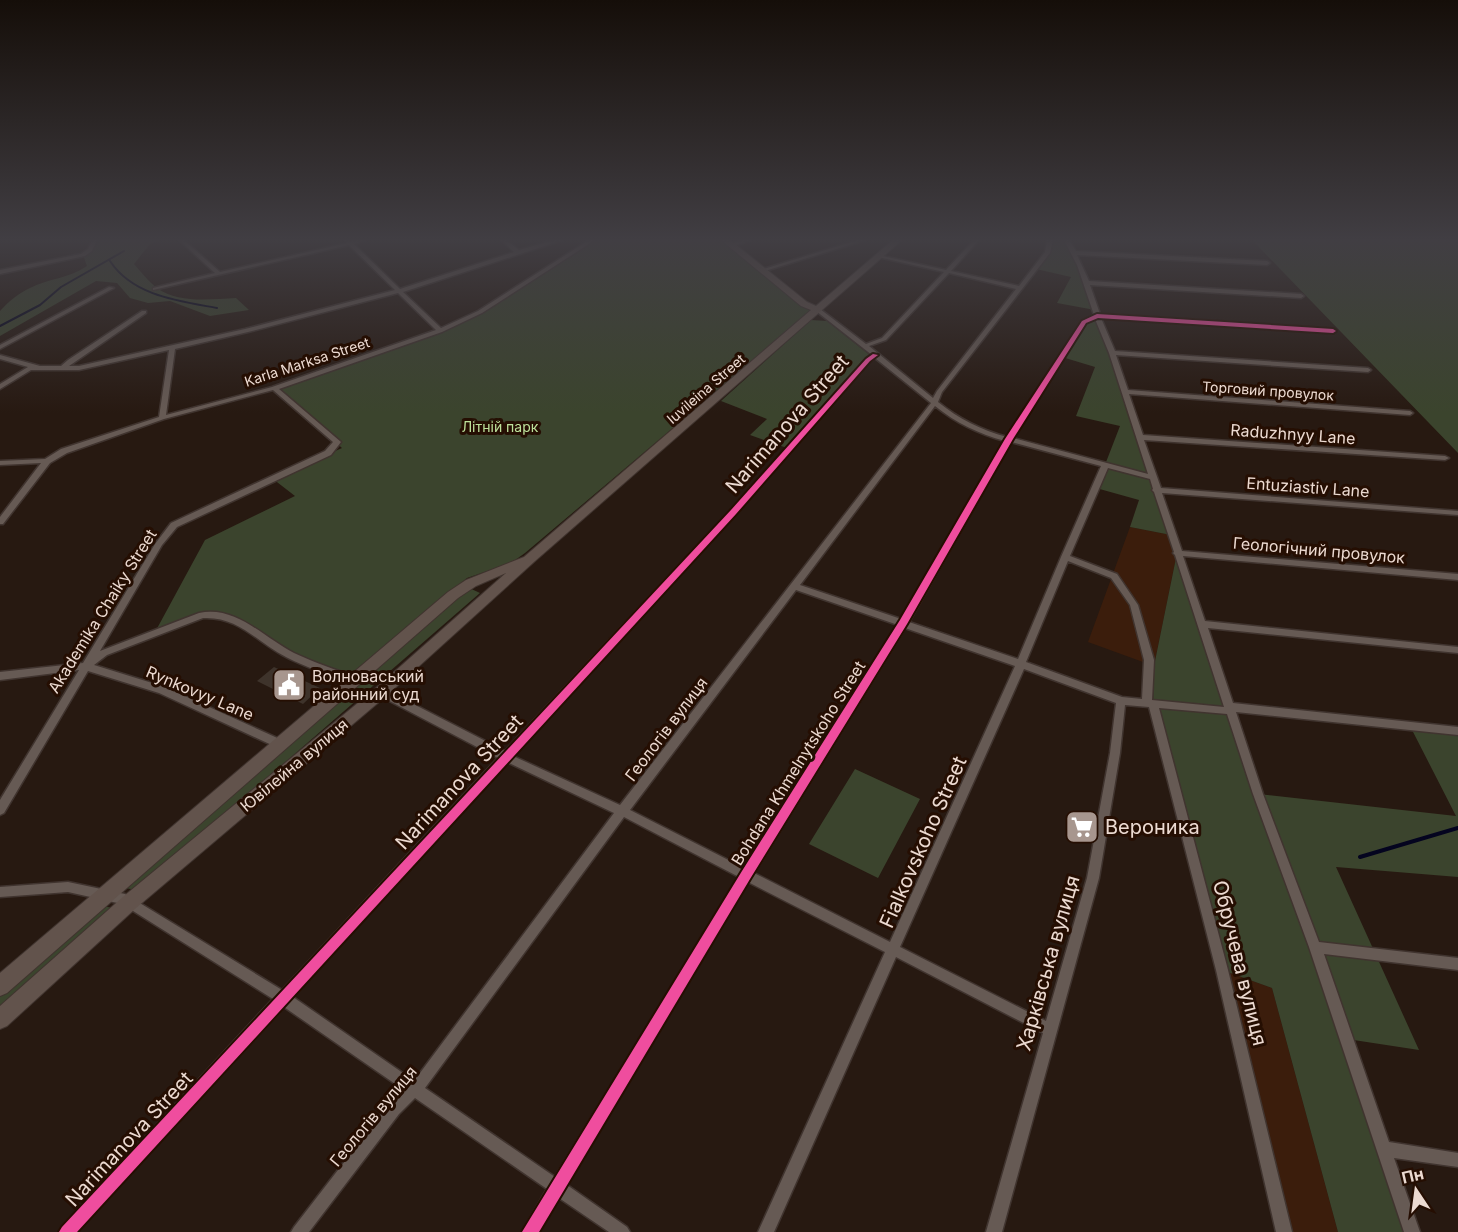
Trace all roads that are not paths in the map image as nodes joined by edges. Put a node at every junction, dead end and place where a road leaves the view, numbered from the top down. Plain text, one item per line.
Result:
1 (93, 297) edge
2 (373, 297) edge
3 (406, 297) edge
4 (503, 297) edge
5 (796, 297) edge
6 (832, 297) edge
7 (922, 297) edge
8 (1013, 297) edge
9 (1092, 297) edge
10 (818, 310) junction
11 (144, 312) dead end
12 (1097, 316) junction
13 (440, 331) junction
14 (1333, 331) dead end
15 (0, 346) edge
16 (866, 346) junction
17 (172, 348) junction
18 (1112, 353) junction
19 (875, 355) junction
20 (0, 357) edge
21 (39, 367) junction
22 (63, 368) junction
23 (1368, 370) dead end
24 (0, 387) edge
25 (274, 388) junction
26 (1125, 392) junction
27 (934, 403) junction
28 (1410, 413) dead end
29 (162, 418) junction
30 (1139, 437) junction
31 (1010, 439) junction
32 (1445, 458) dead end
33 (47, 461) junction
34 (0, 463) edge
35 (1106, 464) junction
36 (1151, 477) junction
37 (1156, 490) junction
38 (1458, 513) edge
39 (0, 522) edge
40 (1177, 553) junction
41 (1065, 557) junction
42 (531, 558) junction
43 (1458, 577) edge
44 (471, 583) junction
45 (794, 586) junction
46 (488, 597) junction
47 (904, 622) junction
48 (1202, 624) junction
49 (1458, 650) edge
50 (1022, 663) junction
51 (85, 666) junction
52 (0, 676) edge
53 (355, 681) junction
54 (381, 692) junction
55 (1121, 701) junction
56 (1150, 703) junction
57 (1231, 709) junction
58 (1458, 731) edge
59 (280, 744) junction
60 (506, 757) junction
61 (0, 810) edge
62 (622, 811) junction
63 (746, 875) junction
64 (0, 892) edge
65 (106, 893) junction
66 (130, 902) junction
67 (1315, 947) junction
68 (895, 950) junction
69 (1458, 964) edge
70 (0, 987) edge
71 (283, 998) junction
72 (0, 1019) edge
73 (1050, 1030) junction
74 (415, 1088) junction
75 (1384, 1149) junction
76 (1458, 1160) edge
77 (557, 1187) junction
78 (67, 1232) edge
79 (299, 1232) edge
80 (530, 1232) edge
81 (622, 1232) edge
82 (766, 1232) edge
83 (994, 1232) edge
84 (1284, 1232) edge
85 (1412, 1232) edge

1 - 15 street
2 - 17 street
3 - 13 street
4 - 13 street, Karla Marksa Street
5 - 10 street
6 - 10 street, Iuvileina Street
7 - 16 street, Narimanova Street
8 - 27 street, Геологів вулиця
9 - 12 street
10 - 16 street
10 - 42 street, Iuvileina Street
11 - 22 street
12 - 14 street
12 - 18 street
12 - 31 street, Bohdana Khmelnytskoho Street
13 - 25 street, Karla Marksa Street
16 - 19 street
17 - 22 street
17 - 29 street
18 - 23 street
18 - 26 street
19 - 27 street
19 - 60 street, Narimanova Street
20 - 21 street
21 - 22 street
21 - 24 street
25 - 29 street, Karla Marksa Street
25 - 51 street, Akademika Chaiky Street
26 - 28 street, Торговий провулок
26 - 30 street
27 - 31 street
27 - 45 street, Геологів вулиця
29 - 33 street, Karla Marksa Street
30 - 32 street, Raduzhnyy Lane
30 - 36 street
31 - 35 street
31 - 47 street, Bohdana Khmelnytskoho Street
33 - 34 street, Karla Marksa Street
33 - 39 street, Karla Marksa Street
35 - 36 street
35 - 41 street, Fialkovskoho Street
36 - 37 street
37 - 38 street, Entuziastiv Lane
37 - 40 street
40 - 43 street, Геологічний провулок
40 - 48 street
41 - 50 street, Fialkovskoho Street
41 - 56 street
42 - 44 street, Ювілейна вулиця
42 - 46 street, Ювілейна вулиця
44 - 46 street
44 - 53 street, Ювілейна вулиця
45 - 47 street
45 - 62 street, Геологів вулиця
46 - 54 street, Ювілейна вулиця
47 - 50 street
47 - 63 street, Bohdana Khmelnytskoho Street
48 - 49 street
48 - 57 street
50 - 55 street
50 - 68 street, Fialkovskoho Street
51 - 52 street, Rynkovyy Lane
51 - 53 street
51 - 59 street, Rynkovyy Lane
51 - 61 street, Akademika Chaiky Street
53 - 59 street, Ювілейна вулиця
54 - 60 street
54 - 66 street, Ювілейна вулиця
55 - 56 street
55 - 73 street, Харківська вулиця
56 - 57 street
56 - 84 street, Обручева вулиця
57 - 58 street
57 - 67 street
59 - 65 street, Ювілейна вулиця
60 - 62 street
60 - 71 street, Narimanova Street
62 - 63 street
62 - 74 street, Геологів вулиця
63 - 68 street
63 - 77 street, Bohdana Khmelnytskoho Street
64 - 65 street
65 - 66 street
65 - 70 street, Ювілейна вулиця
66 - 71 street
66 - 72 street, Ювілейна вулиця
67 - 69 street
67 - 75 street
68 - 73 street
68 - 82 street, Fialkovskoho Street
71 - 74 street
71 - 78 street, Narimanova Street
73 - 83 street, Харківська вулиця
74 - 77 street
74 - 79 street, Геологів вулиця
75 - 76 street
75 - 85 street
77 - 80 street, Bohdana Khmelnytskoho Street
77 - 81 street

